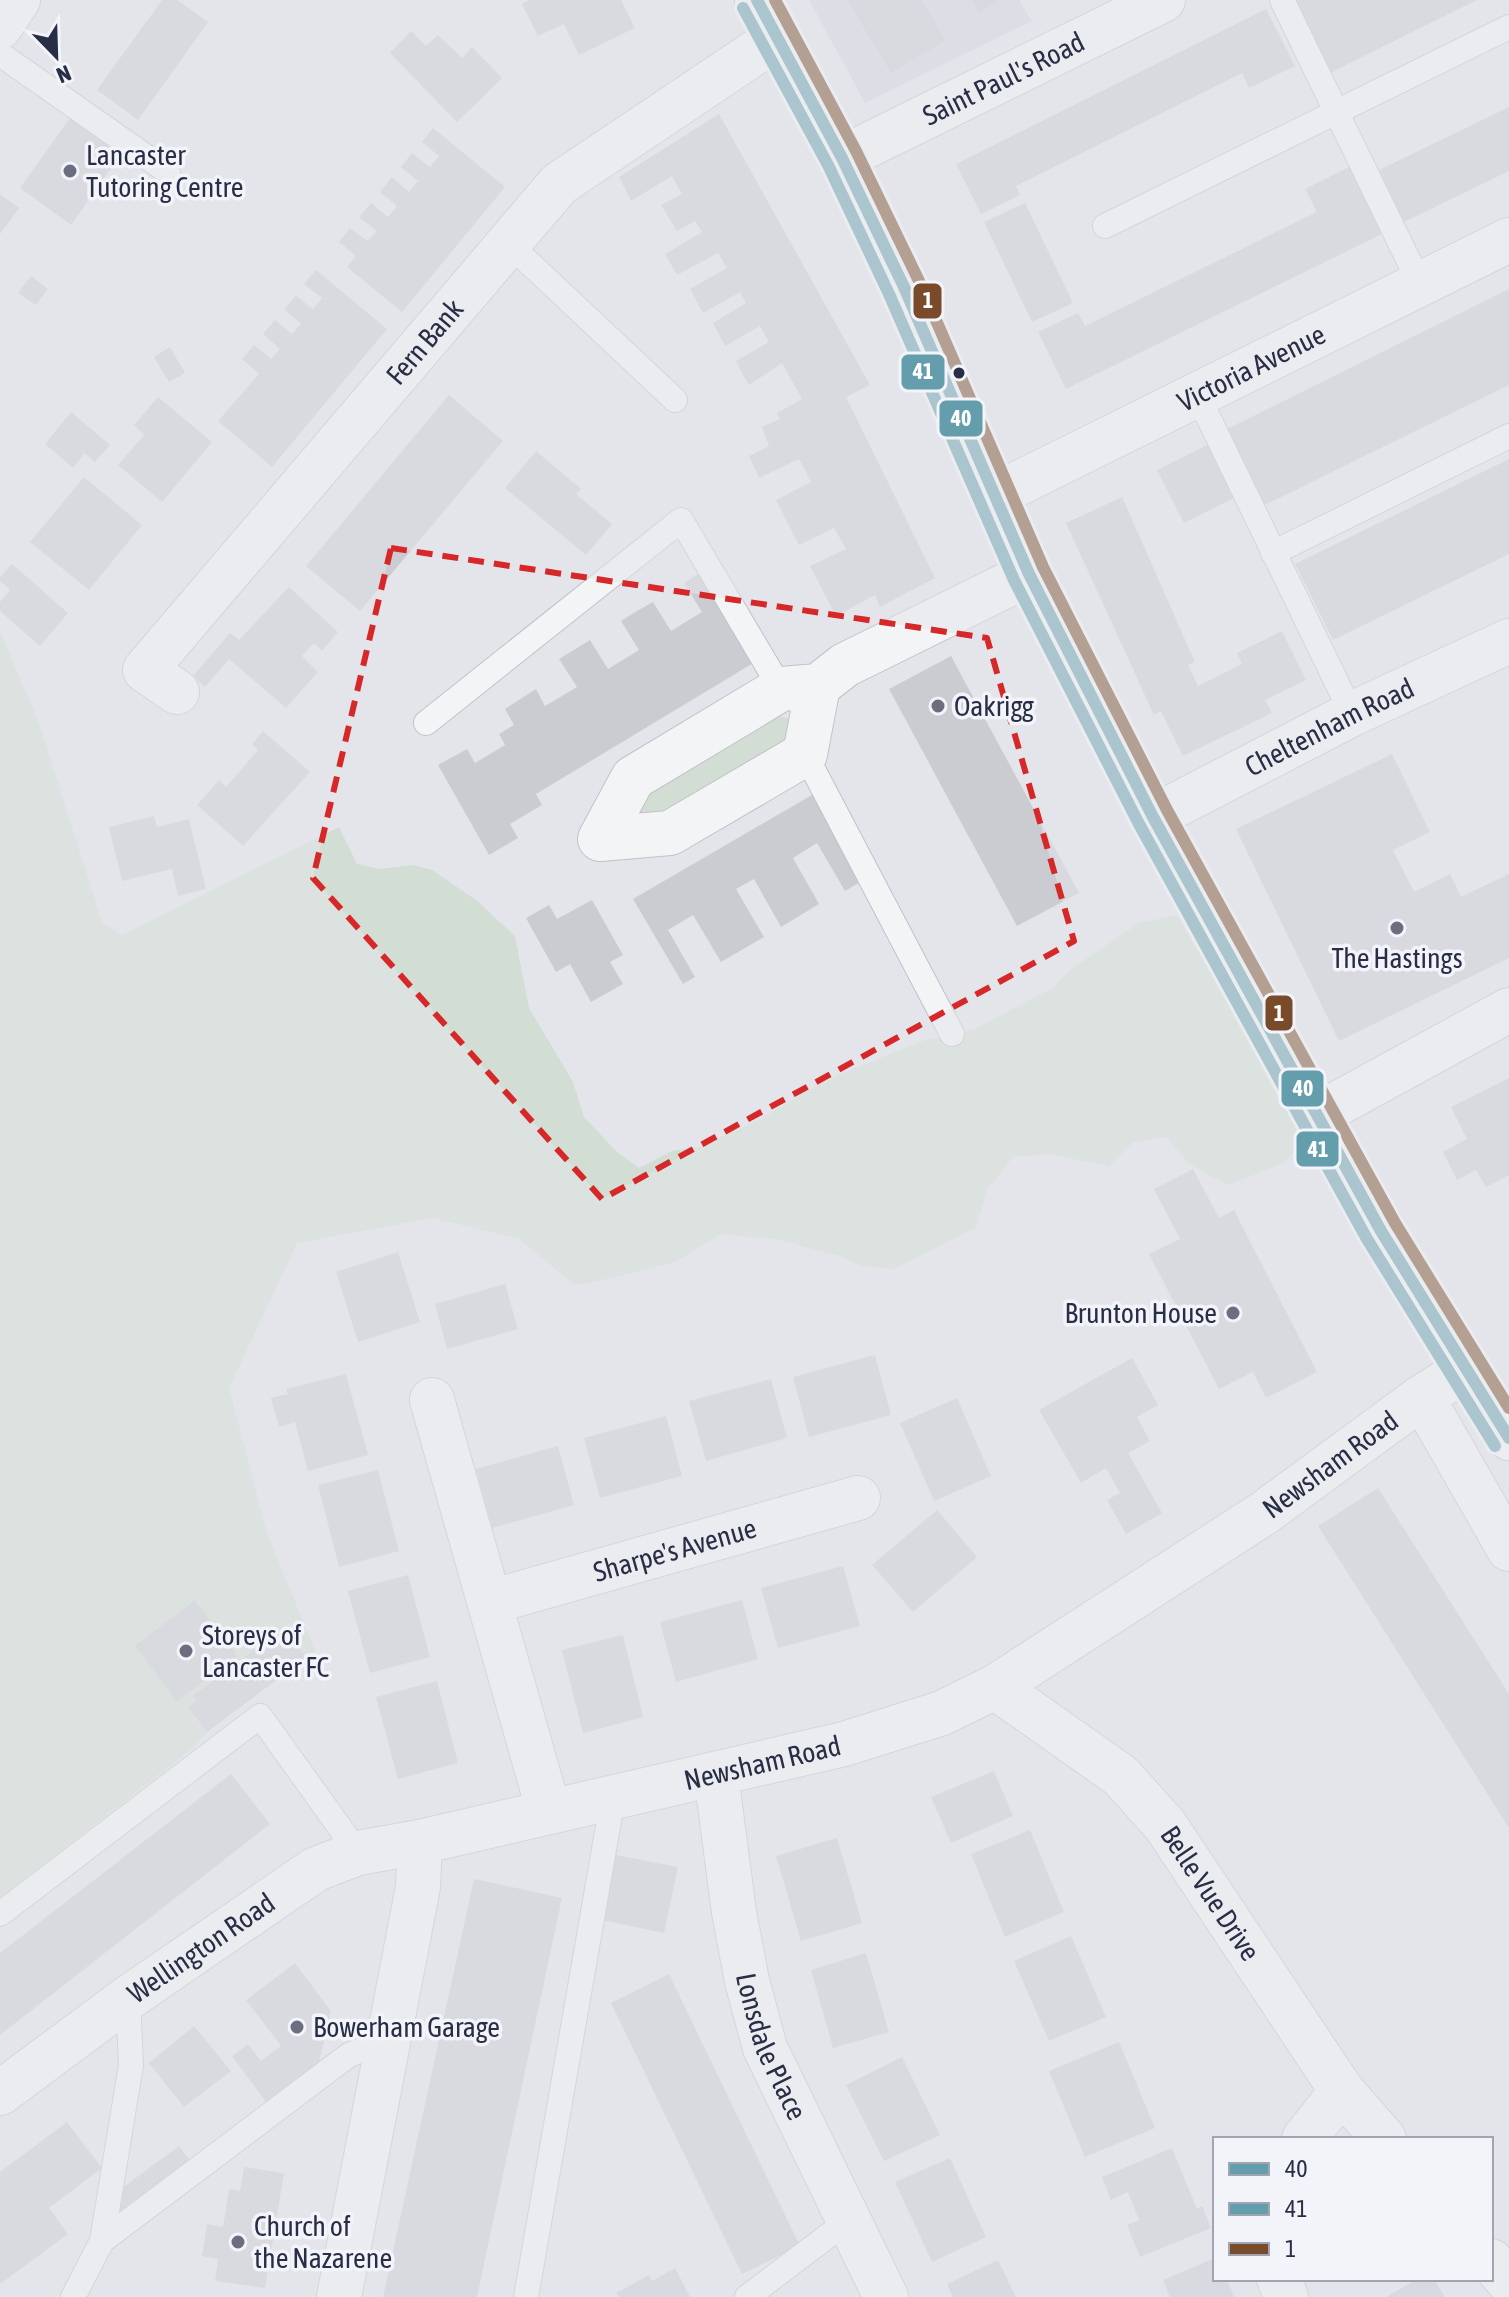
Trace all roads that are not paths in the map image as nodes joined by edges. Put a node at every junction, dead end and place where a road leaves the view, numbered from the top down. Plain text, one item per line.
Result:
1 (18, 0) edge
2 (1163, 0) edge
3 (1282, 0) edge
4 (767, 18) edge
5 (0, 27) edge
6 (1509, 27) edge
7 (0, 54) edge
8 (1337, 111) junction
9 (842, 158) junction
10 (168, 172) dead end
11 (1105, 226) dead end
12 (1509, 240) edge
13 (508, 243) junction
14 (1420, 284) junction
15 (1197, 394) junction
16 (675, 400) dead end
17 (1509, 436) edge
18 (995, 495) junction
19 (1273, 553) junction
20 (1029, 574) junction
21 (1509, 641) edge
22 (799, 688) junction
23 (177, 692) dead end
24 (1352, 714) junction
25 (426, 723) dead end
26 (805, 754) junction
27 (1153, 817) junction
28 (1509, 1010) edge
29 (952, 1034) dead end
30 (1317, 1115) junction
31 (1466, 1369) junction
32 (1422, 1397) junction
33 (432, 1400) dead end
34 (1508, 1434) edge
35 (858, 1498) dead end
36 (1509, 1549) edge
37 (490, 1602) junction
38 (995, 1687) junction
39 (716, 1775) junction
40 (613, 1798) junction
41 (549, 1812) junction
42 (420, 1842) junction
43 (358, 1853) junction
44 (0, 1914) edge
45 (128, 1998) junction
46 (389, 2040) junction
47 (1342, 2091) junction
48 (0, 2093) edge
49 (1306, 2137) edge
50 (1382, 2137) edge
51 (849, 2220) junction
52 (102, 2241) junction
53 (1493, 2263) edge
54 (1509, 2282) edge
55 (73, 2297) edge
56 (339, 2297) edge
57 (526, 2297) edge
58 (747, 2297) edge
59 (886, 2297) edge

1 - 5 street
2 - 9 street, Saint Paul's Road
3 - 8 lane
4 - 9 main road
4 - 13 street, Fern Bank
6 - 8 lane
7 - 10 lane
8 - 11 lane
8 - 14 lane
9 - 18 main road
12 - 14 street, Victoria Avenue
13 - 16 lane
13 - 23 street, Fern Bank
14 - 15 street, Victoria Avenue
15 - 18 street, Victoria Avenue
15 - 19 lane
17 - 19 lane
18 - 20 main road
19 - 24 lane
20 - 22 street
20 - 27 main road
21 - 24 street, Cheltenham Road
22 - 25 lane
22 - 26 street
22 - 26 street
24 - 27 street, Cheltenham Road
26 - 29 lane
27 - 30 main road
28 - 30 street
30 - 31 main road
31 - 32 street, Newsham Road
31 - 34 main road
32 - 36 street
32 - 38 street, Newsham Road
33 - 37 street
35 - 37 street, Sharpe's Avenue
37 - 41 street
38 - 39 street, Newsham Road
38 - 47 street, Belle Vue Drive
39 - 40 street, Newsham Road
39 - 51 street, Lonsdale Place
40 - 41 street, Newsham Road
40 - 57 lane
41 - 42 street, Newsham Road
42 - 43 street, Wellington Road
42 - 46 street
43 - 44 lane
43 - 45 street, Wellington Road
45 - 48 street, Wellington Road
45 - 52 lane
46 - 52 lane
46 - 56 street
47 - 49 street
47 - 50 street, Belle Vue Drive
51 - 58 lane
51 - 59 street, Lonsdale Place
52 - 55 lane
53 - 54 street

